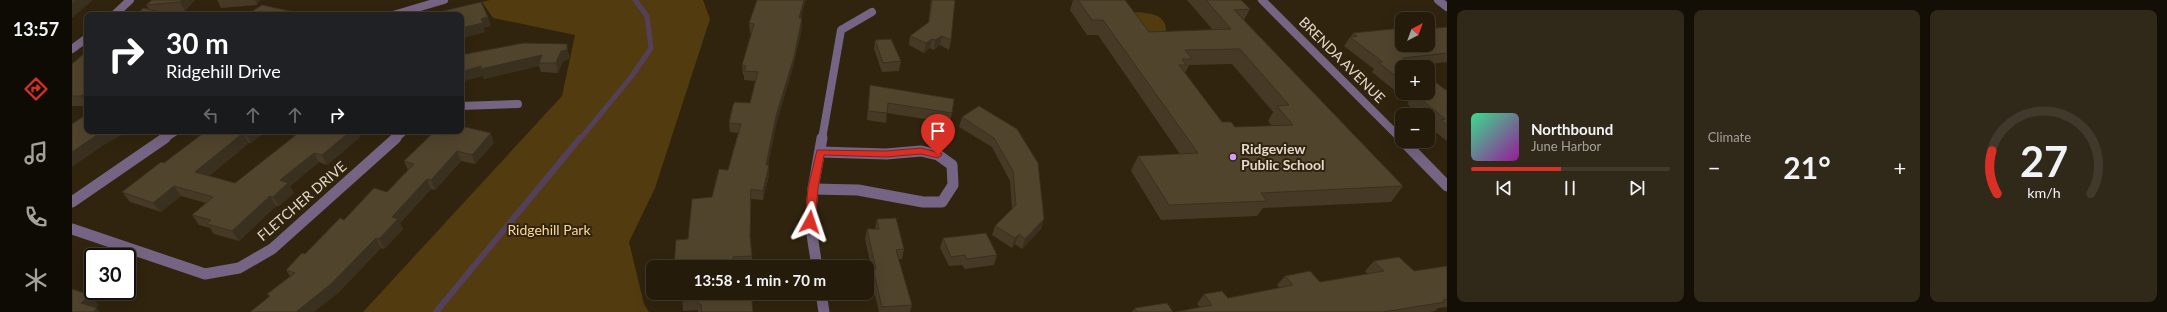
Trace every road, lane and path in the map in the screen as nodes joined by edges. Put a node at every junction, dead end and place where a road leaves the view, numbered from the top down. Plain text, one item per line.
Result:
1 (130, 0) edge
2 (444, 0) edge
3 (1262, 0) edge
4 (1438, 0) edge
5 (1447, 7) edge
6 (117, 12) edge
7 (403, 12) edge
8 (872, 12) dead end
9 (84, 40) edge
10 (72, 49) edge
11 (518, 104) dead end
12 (464, 106) edge
13 (172, 134) edge
14 (401, 134) edge
15 (1395, 134) edge
16 (1409, 148) edge
17 (820, 152) junction
18 (1447, 186) edge
19 (813, 188) junction
20 (72, 202) edge
21 (72, 229) edge
22 (816, 260) edge
23 (822, 300) edge
24 (824, 312) edge

1 - 6 street
2 - 7 street
3 - 15 street, BRENDA AVENUE
4 - 5 street
8 - 17 street
9 - 10 street
11 - 12 street
13 - 20 street
14 - 21 street, FLETCHER DRIVE
16 - 18 street, BRENDA AVENUE
17 - 19 street
17 - 19 street
19 - 22 street
23 - 24 street

